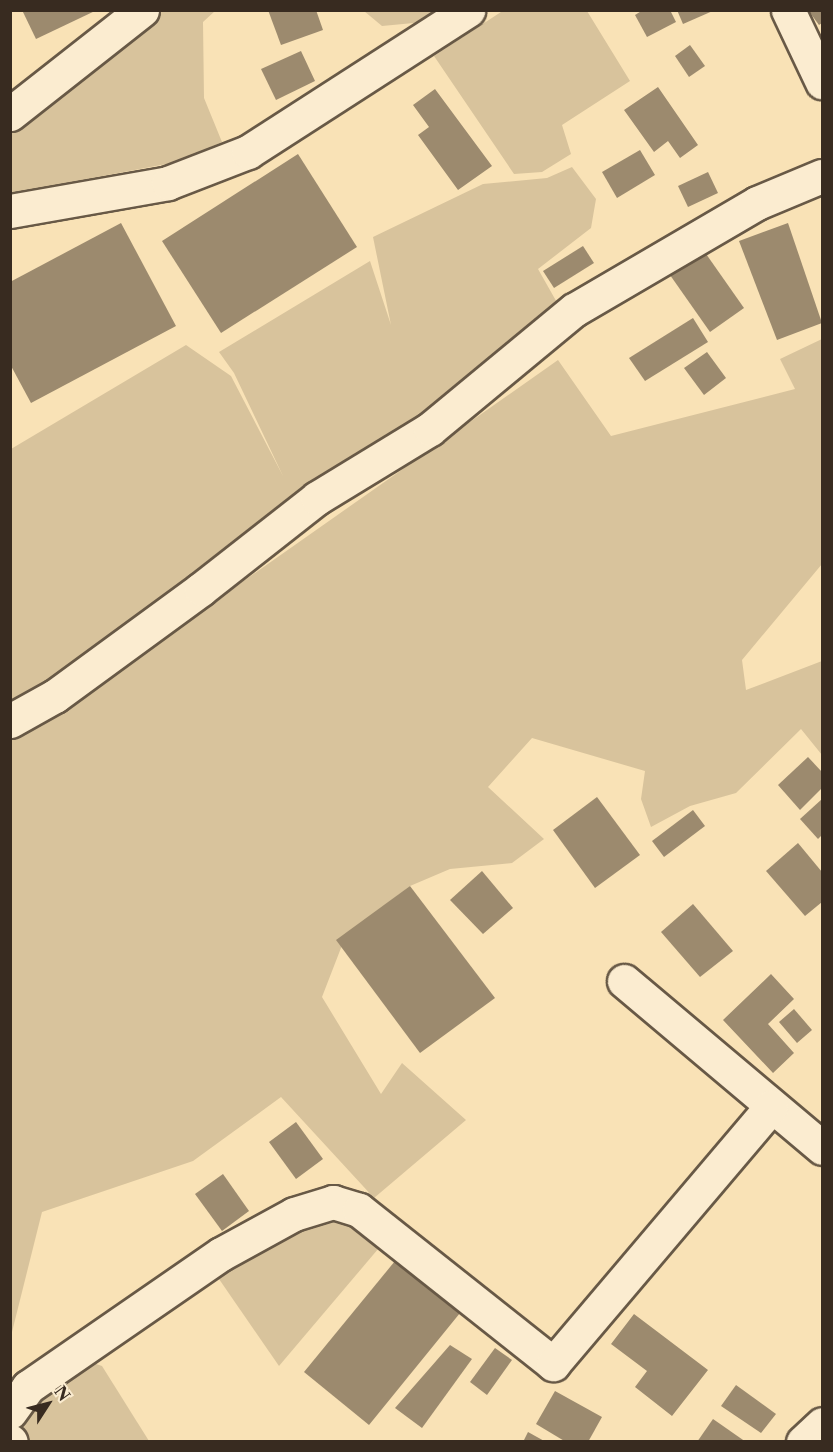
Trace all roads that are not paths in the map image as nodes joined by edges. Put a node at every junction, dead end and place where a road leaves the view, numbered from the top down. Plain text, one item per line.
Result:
1 (142, 10) edge
2 (468, 10) edge
3 (788, 10) edge
4 (822, 81) edge
5 (10, 114) edge
6 (822, 176) edge
7 (10, 210) edge
8 (10, 721) edge
9 (624, 981) dead end
10 (771, 1107) junction
11 (822, 1148) edge
12 (10, 1412) edge
13 (822, 1424) edge
14 (803, 1442) edge

1 - 5 street
2 - 7 street
3 - 4 street
6 - 8 street
9 - 10 street
10 - 11 street
10 - 12 street
13 - 14 street

